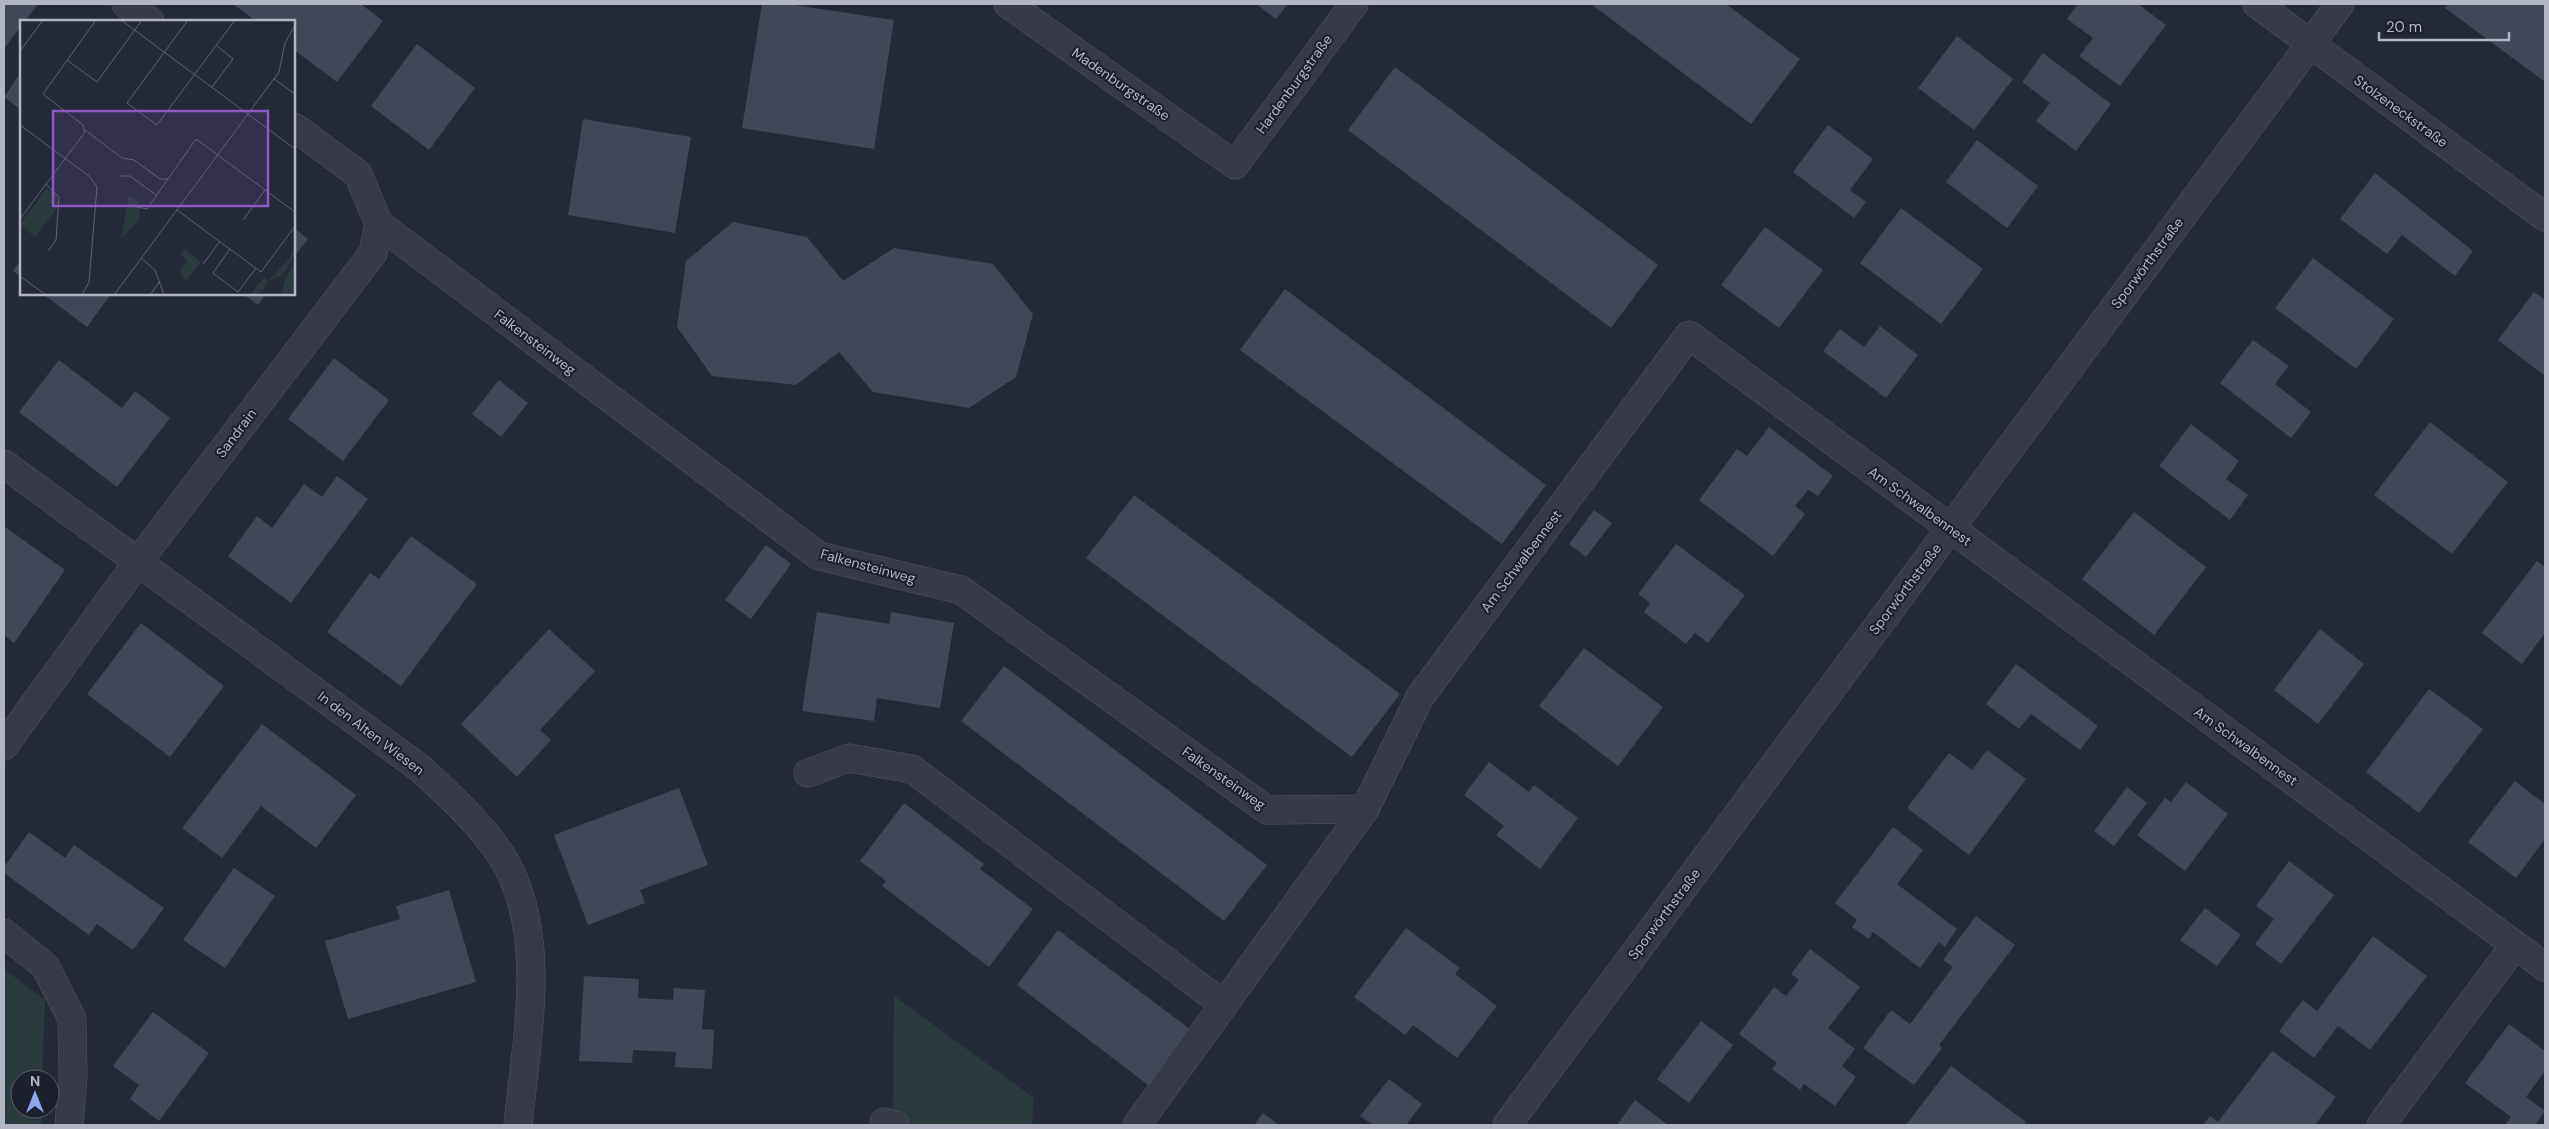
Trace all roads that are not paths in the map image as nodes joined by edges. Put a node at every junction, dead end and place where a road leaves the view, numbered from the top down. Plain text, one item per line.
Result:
1 (126, 4) edge
2 (1008, 4) edge
3 (1354, 4) edge
4 (2257, 4) edge
5 (2340, 4) edge
6 (149, 20) edge
7 (2310, 43) junction
8 (295, 128) edge
9 (1235, 165) joint
10 (2545, 217) edge
11 (378, 224) junction
12 (4, 464) edge
13 (1950, 528) junction
14 (137, 563) junction
15 (4, 746) edge
16 (808, 773) dead end
17 (1364, 809) junction
18 (4, 933) edge
19 (2515, 945) junction
20 (2545, 967) edge
21 (1224, 1005) junction
22 (68, 1125) edge
23 (518, 1125) edge
24 (1136, 1125) edge
25 (1507, 1125) edge
26 (2381, 1125) edge

1 - 6 street
2 - 9 street, Madenburgstraße
3 - 9 street, Hardenburgstraße
4 - 7 street, Stolzeneckstraße
5 - 7 street, Sporwörthstraße
7 - 10 street, Stolzeneckstraße
7 - 13 street, Sporwörthstraße
8 - 11 street
11 - 14 street, Sandrain
11 - 17 street, Falkensteinweg
12 - 14 street, In den Alten Wiesen
13 - 17 street, Am Schwalbennest
13 - 19 street, Am Schwalbennest
13 - 25 street, Sporwörthstraße
14 - 15 street, Sandrain
14 - 23 street, In den Alten Wiesen
16 - 21 street
17 - 21 street
18 - 22 street
19 - 20 street, Am Schwalbennest
19 - 26 street
21 - 24 street

